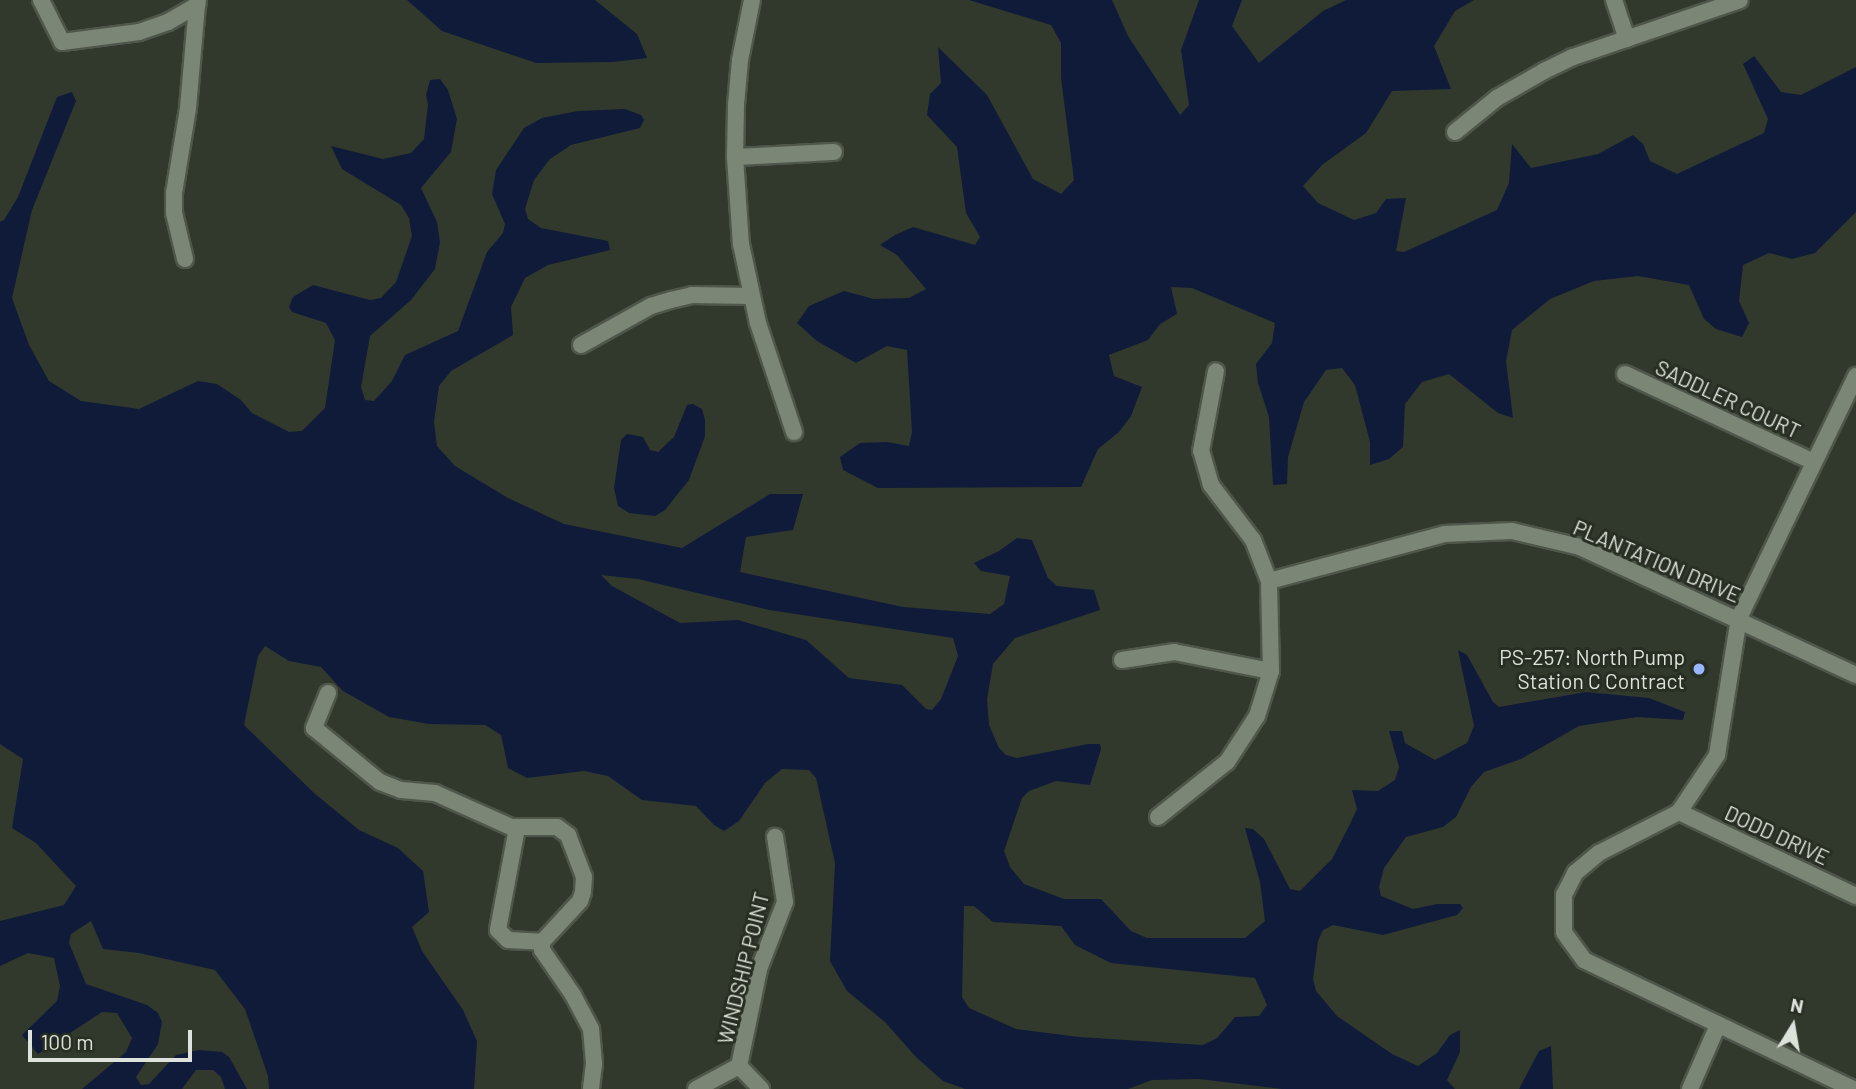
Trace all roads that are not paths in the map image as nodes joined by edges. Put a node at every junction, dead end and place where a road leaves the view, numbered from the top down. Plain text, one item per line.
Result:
1 (41, 0) edge
2 (752, 0) edge
3 (1614, 0) edge
4 (1740, 0) edge
5 (198, 3) edge
6 (1627, 39) junction
7 (1455, 132) dead end
8 (834, 152) dead end
9 (735, 157) junction
10 (185, 259) dead end
11 (751, 296) junction
12 (581, 345) dead end
13 (1216, 371) dead end
14 (1625, 374) dead end
15 (1856, 376) edge
16 (794, 432) dead end
17 (1814, 462) junction
18 (1269, 581) junction
19 (1739, 618) junction
20 (1122, 660) dead end
21 (1271, 671) junction
22 (1856, 674) edge
23 (328, 693) dead end
24 (1679, 812) junction
25 (1158, 817) dead end
26 (517, 828) junction
27 (775, 837) dead end
28 (1856, 896) edge
29 (542, 942) junction
30 (1718, 1025) junction
31 (739, 1066) junction
32 (591, 1089) edge
33 (696, 1089) edge
34 (761, 1089) edge
35 (1690, 1089) edge
36 (1853, 1089) edge

1 - 5 street
2 - 9 street
3 - 6 street
4 - 6 street
5 - 10 street
6 - 7 street
8 - 9 street
9 - 11 street
11 - 12 street
11 - 16 street
13 - 18 street
14 - 17 street, SADDLER COURT
15 - 17 street
17 - 19 street
18 - 19 street, PLANTATION DRIVE
18 - 21 street
19 - 22 street, PLANTATION DRIVE
19 - 24 street
20 - 21 street
21 - 25 street
23 - 26 street
24 - 28 street, DODD DRIVE
24 - 30 street
26 - 29 street
26 - 29 street
27 - 31 street, WINDSHIP POINT
29 - 32 street
30 - 35 street
30 - 36 street
31 - 33 street
31 - 34 street

